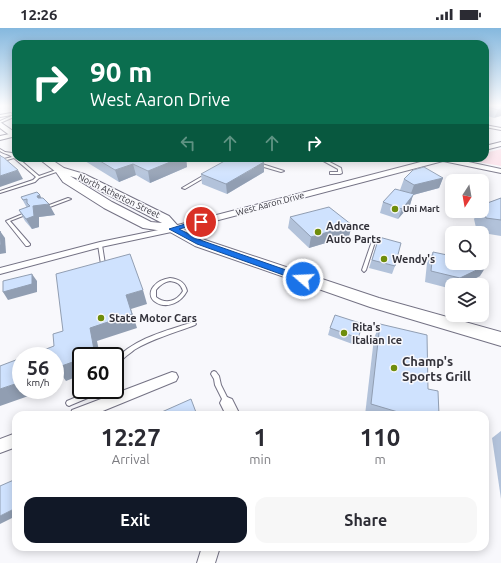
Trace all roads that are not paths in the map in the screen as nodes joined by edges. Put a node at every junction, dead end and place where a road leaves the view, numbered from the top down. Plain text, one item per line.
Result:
1 (12, 136) edge
2 (0, 138) edge
3 (501, 144) edge
4 (489, 147) edge
5 (0, 150) edge
6 (11, 154) edge
7 (12, 158) edge
8 (0, 161) edge
9 (21, 162) edge
10 (49, 162) edge
11 (253, 162) edge
12 (328, 162) edge
13 (415, 162) edge
14 (428, 162) edge
15 (460, 162) edge
16 (472, 162) edge
17 (406, 168) junction
18 (487, 168) junction
19 (60, 170) junction
20 (282, 171) dead end
21 (501, 171) edge
22 (212, 173) edge
23 (331, 173) dead end
24 (38, 177) junction
25 (184, 188) dead end
26 (0, 192) edge
27 (69, 199) dead end
28 (46, 207) edge
29 (31, 212) edge
30 (173, 229) junction
31 (373, 242) dead end
32 (28, 245) dead end
33 (100, 245) junction
34 (103, 264) edge
35 (364, 270) dead end
36 (0, 271) edge
37 (156, 300) joint
38 (193, 324) dead end
39 (501, 339) edge
40 (124, 355) edge
41 (214, 374) dead end
42 (172, 377) dead end
43 (77, 399) edge
44 (69, 402) dead end
45 (230, 409) edge
46 (87, 411) edge
47 (12, 442) edge
48 (0, 446) edge
49 (210, 551) edge
50 (206, 563) edge

1 - 2 street
3 - 4 street
5 - 6 lane
7 - 8 lane
9 - 24 lane
10 - 19 main road, North Atherton Street
11 - 20 lane
12 - 23 lane
13 - 17 street
14 - 17 street, West Aaron Drive
15 - 18 street
16 - 18 street
17 - 30 street, West Aaron Drive
18 - 21 street
19 - 24 lane
19 - 30 main road, North Atherton Street
22 - 25 lane
24 - 26 lane
27 - 28 lane
29 - 32 lane
30 - 33 street, West Aaron Drive
30 - 39 main road, North Atherton Street
31 - 35 lane
33 - 34 lane
33 - 36 street, West Aaron Drive
37 - 37 lane
38 - 40 lane
41 - 45 lane
42 - 46 street
43 - 44 lane
47 - 48 street
49 - 50 street

